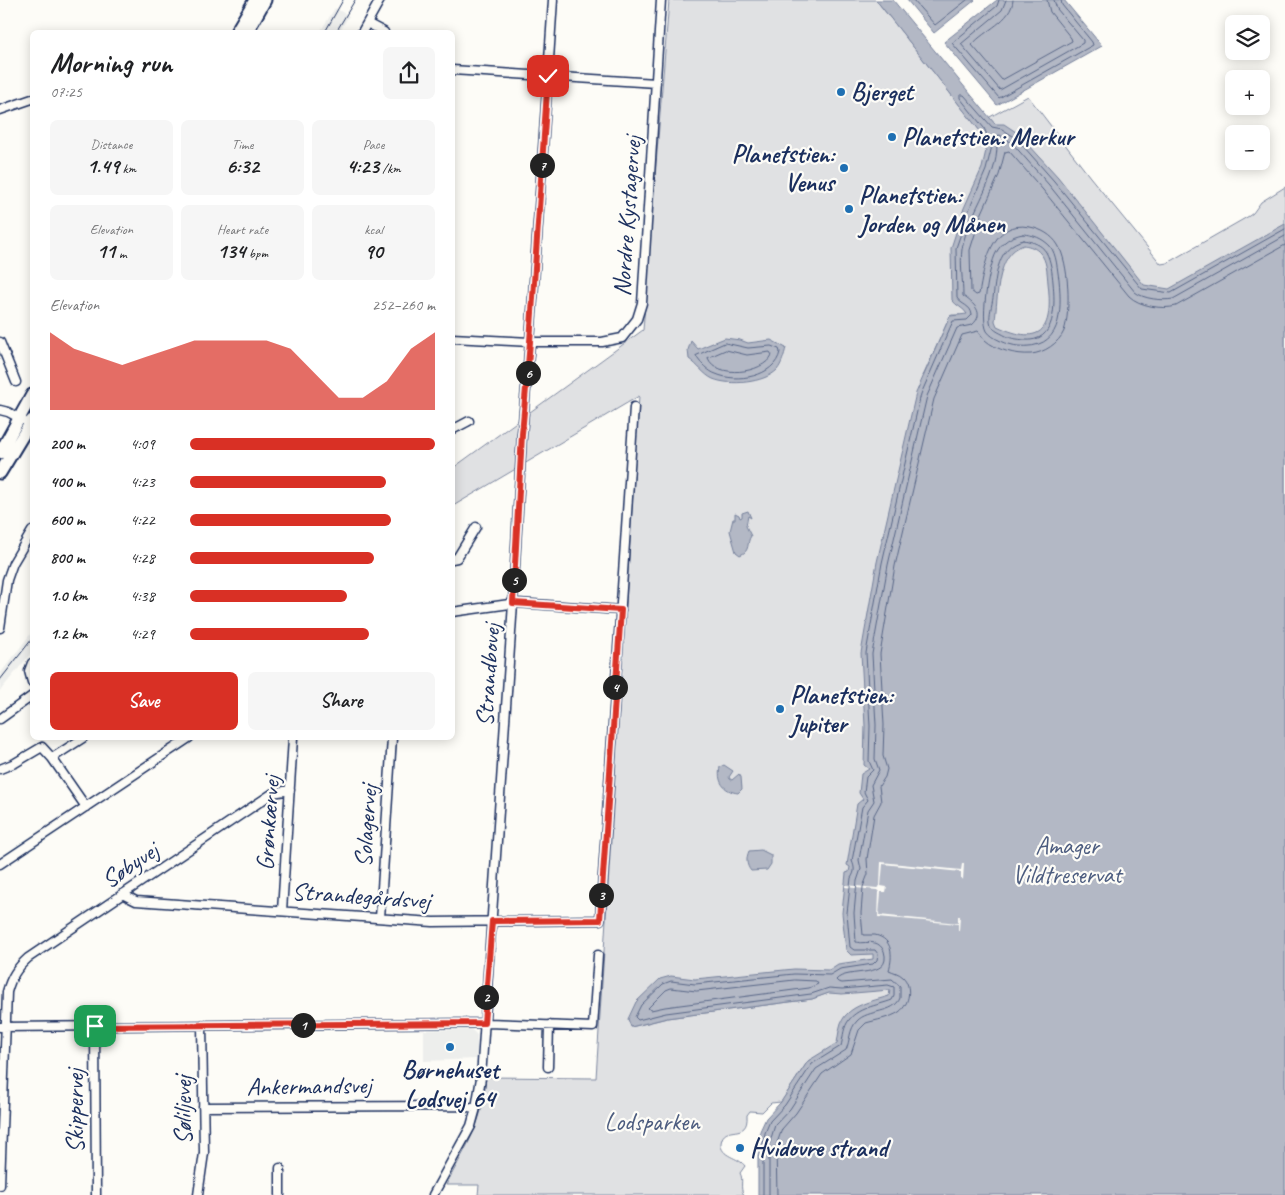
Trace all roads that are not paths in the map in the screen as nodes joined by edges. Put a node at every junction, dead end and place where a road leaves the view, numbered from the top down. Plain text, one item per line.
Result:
1 (255, 0) edge
2 (265, 0) edge
3 (380, 0) edge
4 (553, 0) edge
5 (662, 0) edge
6 (367, 23) junction
7 (237, 30) edge
8 (247, 30) edge
9 (363, 30) edge
10 (380, 30) edge
11 (455, 70) edge
12 (548, 76) junction
13 (656, 83) junction
14 (30, 101) edge
15 (0, 110) edge
16 (455, 338) edge
17 (0, 342) edge
18 (530, 342) junction
19 (16, 382) dead end
20 (30, 399) edge
21 (634, 407) dead end
22 (0, 410) edge
23 (20, 417) junction
24 (469, 421) dead end
25 (30, 424) edge
26 (30, 428) edge
27 (455, 428) edge
28 (0, 453) edge
29 (0, 473) edge
30 (476, 527) dead end
31 (30, 535) edge
32 (455, 558) edge
33 (513, 603) junction
34 (621, 610) junction
35 (455, 612) edge
36 (0, 628) edge
37 (30, 697) edge
38 (0, 718) edge
39 (80, 740) edge
40 (186, 740) edge
41 (293, 740) edge
42 (392, 740) edge
43 (52, 758) junction
44 (0, 769) edge
45 (290, 790) junction
46 (86, 807) junction
47 (0, 864) edge
48 (122, 894) junction
49 (282, 911) junction
50 (380, 918) junction
51 (492, 921) junction
52 (598, 954) dead end
53 (4, 991) edge
54 (484, 1023) junction
55 (202, 1025) junction
56 (549, 1025) junction
57 (95, 1026) junction
58 (4, 1027) edge
59 (548, 1067) dead end
60 (203, 1108) junction
61 (476, 1108) junction
62 (2, 1124) edge
63 (280, 1168) dead end
64 (0, 1185) edge
65 (96, 1195) edge
66 (198, 1195) edge
67 (280, 1195) edge
68 (433, 1195) edge

1 - 7 main road
2 - 8 main road
3 - 6 street
4 - 12 street, Strandbovej
5 - 13 street, Nordre Kystagervej
6 - 9 street
6 - 10 street
11 - 12 street
12 - 13 street
12 - 18 street, Strandbovej
13 - 18 street, Nordre Kystagervej
14 - 15 street
16 - 18 street, Nordre Kystagervej
17 - 19 street
18 - 33 street, Strandbovej
20 - 23 main road
21 - 34 street
22 - 23 street
23 - 25 street
23 - 28 main road
24 - 27 street
26 - 29 main road
30 - 32 street
31 - 36 street
33 - 34 street
33 - 35 street
33 - 51 street, Strandbovej
34 - 51 street, Strandegårdsvej
37 - 38 street
39 - 43 street
40 - 46 street
41 - 45 street, Grønkærvej
42 - 50 street, Solagervej
43 - 44 street
43 - 46 street
45 - 48 street, Søbyvej
45 - 49 street, Grønkærvej
46 - 47 street
48 - 49 street, Strandegårdsvej
48 - 53 street, Søbyvej
49 - 50 street, Strandegårdsvej
50 - 51 street, Strandegårdsvej
51 - 54 street, Strandbovej
52 - 56 street
53 - 58 street, Søbyvej
54 - 55 street
54 - 56 street
54 - 61 street, Strandbovej
55 - 57 street
55 - 60 street, Søliljevej
56 - 59 street
57 - 58 street
57 - 65 street, Skippervej
58 - 62 street, Søbyvej
60 - 61 street, Ankermandsvej
60 - 66 street, Søliljevej
61 - 68 street, Strandbovej
62 - 64 street, Søbyvej
63 - 67 street

